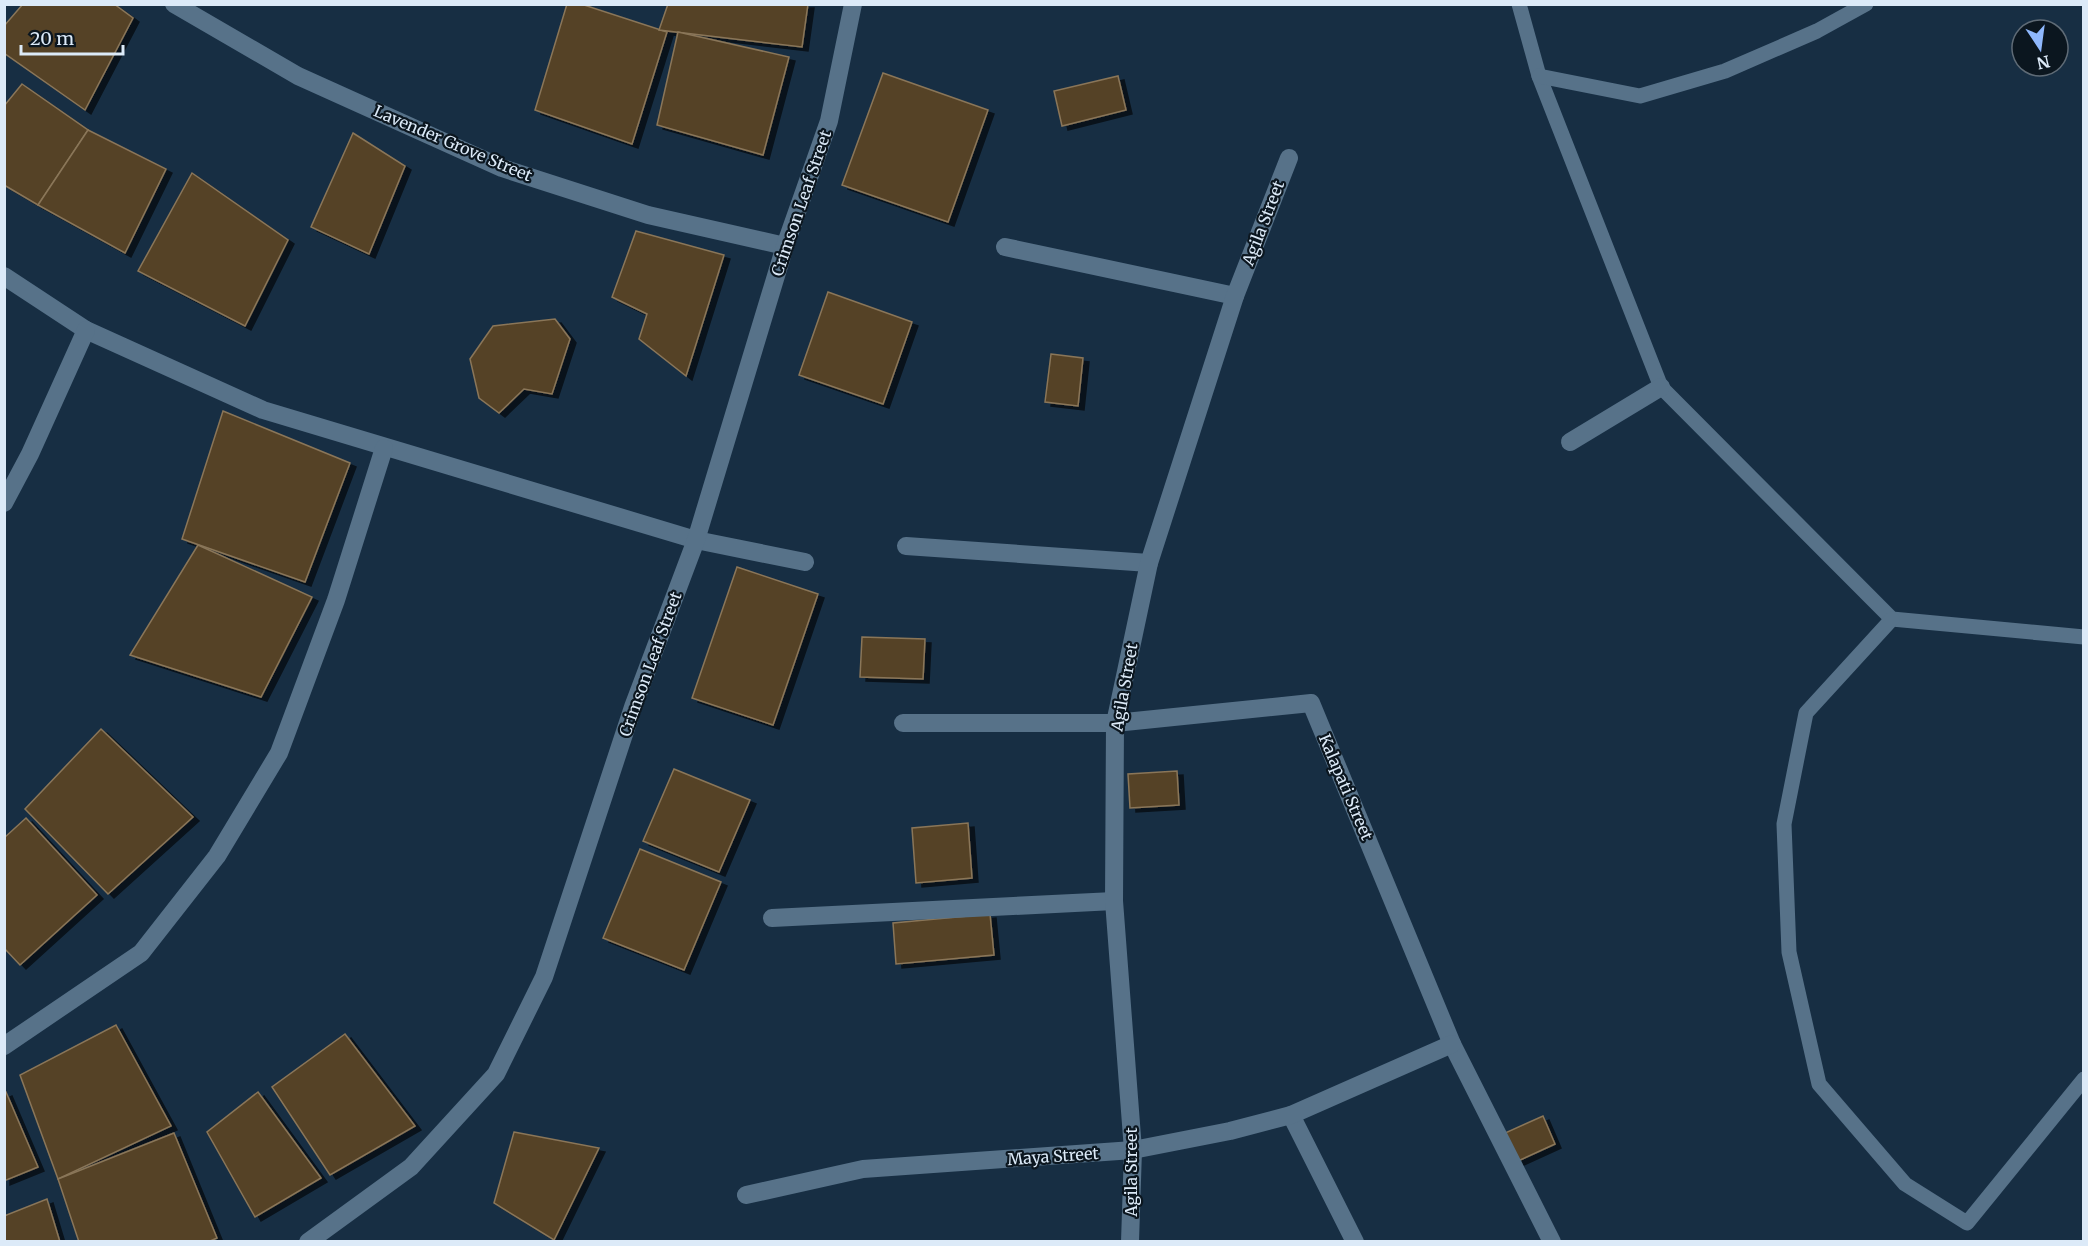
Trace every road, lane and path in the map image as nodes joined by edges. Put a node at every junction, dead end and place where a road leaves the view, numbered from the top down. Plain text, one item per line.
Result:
1 (174, 4) edge
2 (853, 4) edge
3 (1519, 4) edge
4 (1866, 4) edge
5 (1539, 76) junction
6 (1289, 158) dead end
7 (785, 246) junction
8 (1005, 247) dead end
9 (4, 276) edge
10 (1235, 296) junction
11 (86, 330) junction
12 (1661, 387) junction
13 (1570, 442) dead end
14 (384, 448) junction
15 (4, 504) edge
16 (696, 540) junction
17 (906, 546) dead end
18 (806, 562) dead end
19 (1149, 563) junction
20 (1892, 619) junction
21 (2084, 637) edge
22 (903, 723) dead end
23 (1115, 723) junction
24 (1114, 901) junction
25 (772, 918) dead end
26 (1452, 1044) junction
27 (4, 1046) edge
28 (2084, 1079) edge
29 (1291, 1115) junction
30 (1133, 1150) junction
31 (746, 1194) dead end
32 (309, 1242) edge
33 (1130, 1242) edge
34 (1355, 1242) edge
35 (1552, 1242) edge

1 - 7 street, Lavender Grove Street
2 - 7 street, Crimson Leaf Street
3 - 5 lane
4 - 5 lane
5 - 12 lane
6 - 10 street, Agila Street
7 - 16 street, Crimson Leaf Street
8 - 10 street
9 - 11 street
10 - 19 street, Agila Street
11 - 14 street
11 - 15 street
12 - 13 street
12 - 20 lane
14 - 16 street
14 - 27 street
16 - 18 street
16 - 32 street, Crimson Leaf Street
17 - 19 street
19 - 23 street, Agila Street
20 - 21 lane
20 - 28 lane
22 - 23 street, Kalapati Street
23 - 24 street, Agila Street
23 - 26 street, Kalapati Street
24 - 25 street
24 - 30 street, Agila Street
26 - 29 street, Maya Street
26 - 35 street, Kalapati Street
29 - 30 street, Maya Street
29 - 34 street
30 - 31 street, Maya Street
30 - 33 street, Agila Street

